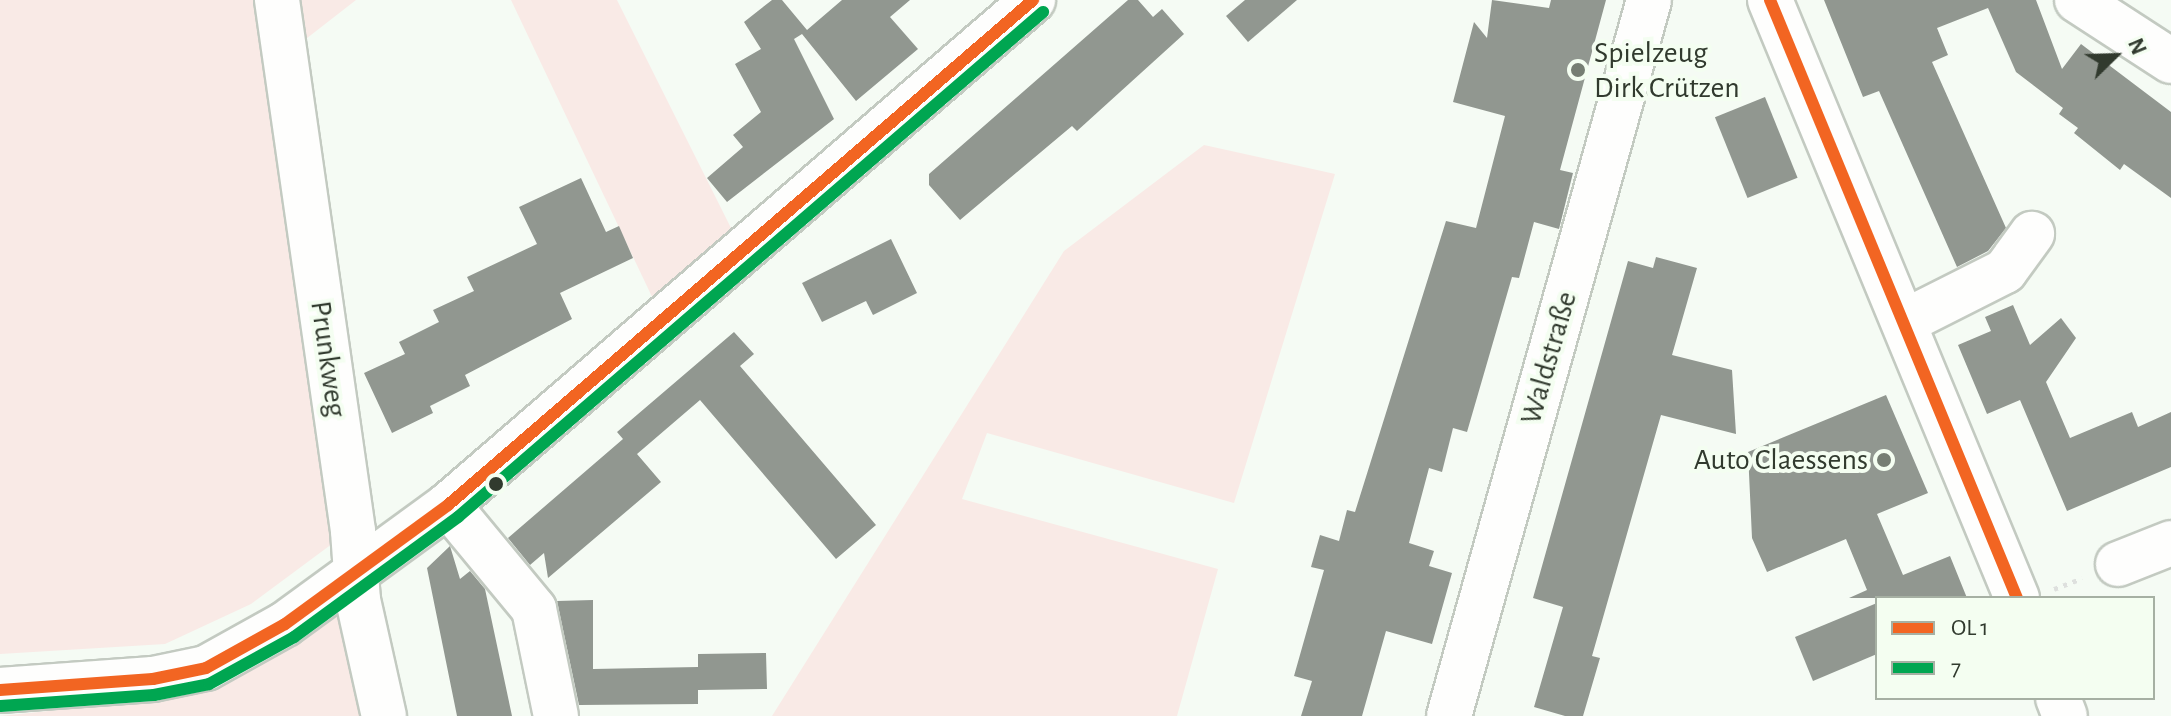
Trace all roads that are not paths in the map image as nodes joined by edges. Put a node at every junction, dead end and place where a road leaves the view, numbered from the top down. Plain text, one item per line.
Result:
1 (277, 0) edge
2 (1033, 0) edge
3 (1649, 0) edge
4 (1770, 0) edge
5 (2077, 0) edge
6 (2171, 61) edge
7 (2032, 234) dead end
8 (1904, 322) junction
9 (448, 505) junction
10 (2171, 543) edge
11 (2118, 564) road end
12 (356, 576) junction
13 (2030, 596) edge
14 (0, 690) edge
15 (384, 716) edge
16 (556, 716) edge
17 (1449, 716) edge

1 - 12 street, Prunkweg
2 - 9 street
3 - 17 street, Waldstraße
4 - 8 street
5 - 6 street
7 - 8 street
8 - 13 street
9 - 12 street
9 - 16 street
10 - 11 street
12 - 14 street
12 - 15 street, Prunkweg

